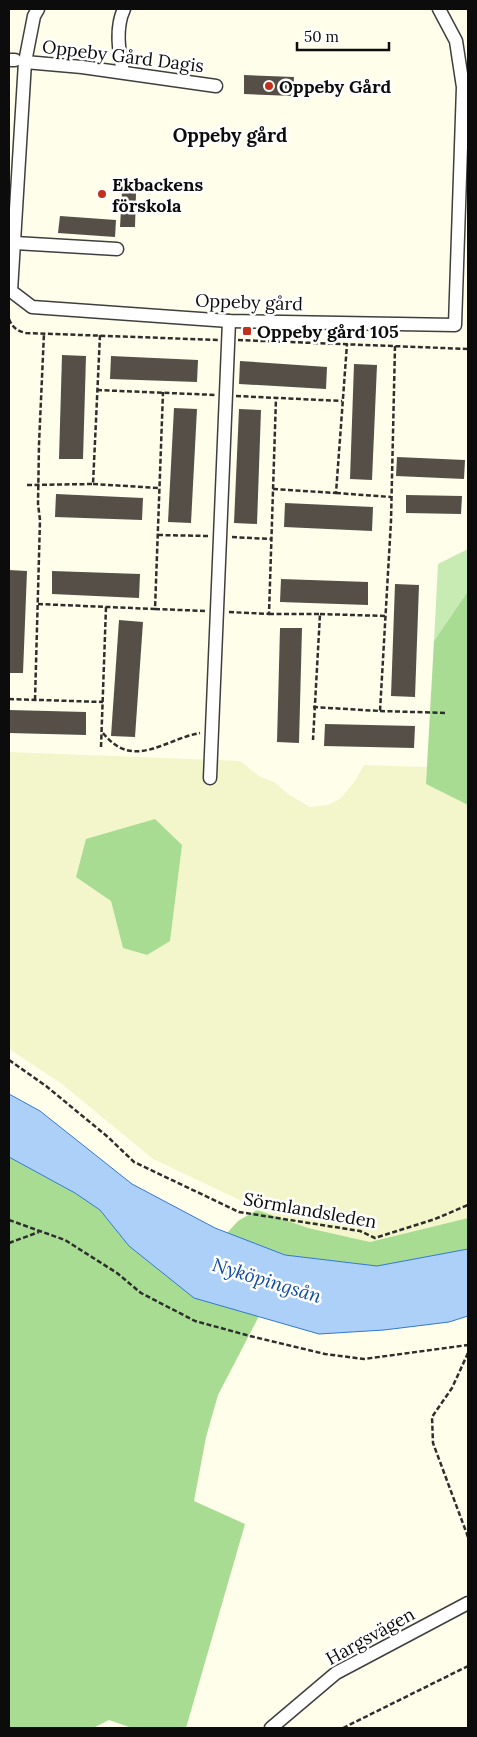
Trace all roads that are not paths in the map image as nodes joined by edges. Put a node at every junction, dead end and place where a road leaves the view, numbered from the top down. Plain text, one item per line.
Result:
1 (38, 9) edge
2 (124, 9) edge
3 (438, 9) edge
4 (16, 61) edge
5 (123, 72) junction
6 (216, 86) dead end
7 (15, 244) junction
8 (117, 249) dead end
9 (229, 321) junction
10 (210, 778) dead end
11 (468, 1603) edge
12 (271, 1728) edge

1 - 4 street, Oppeby gård
2 - 5 street
3 - 9 street, Oppeby gård
4 - 5 street, Oppeby Gård Dagis
4 - 7 street, Oppeby gård
5 - 6 street, Oppeby Gård Dagis
7 - 8 street
7 - 9 street, Oppeby gård
9 - 10 street
11 - 12 street, Hargsvägen

